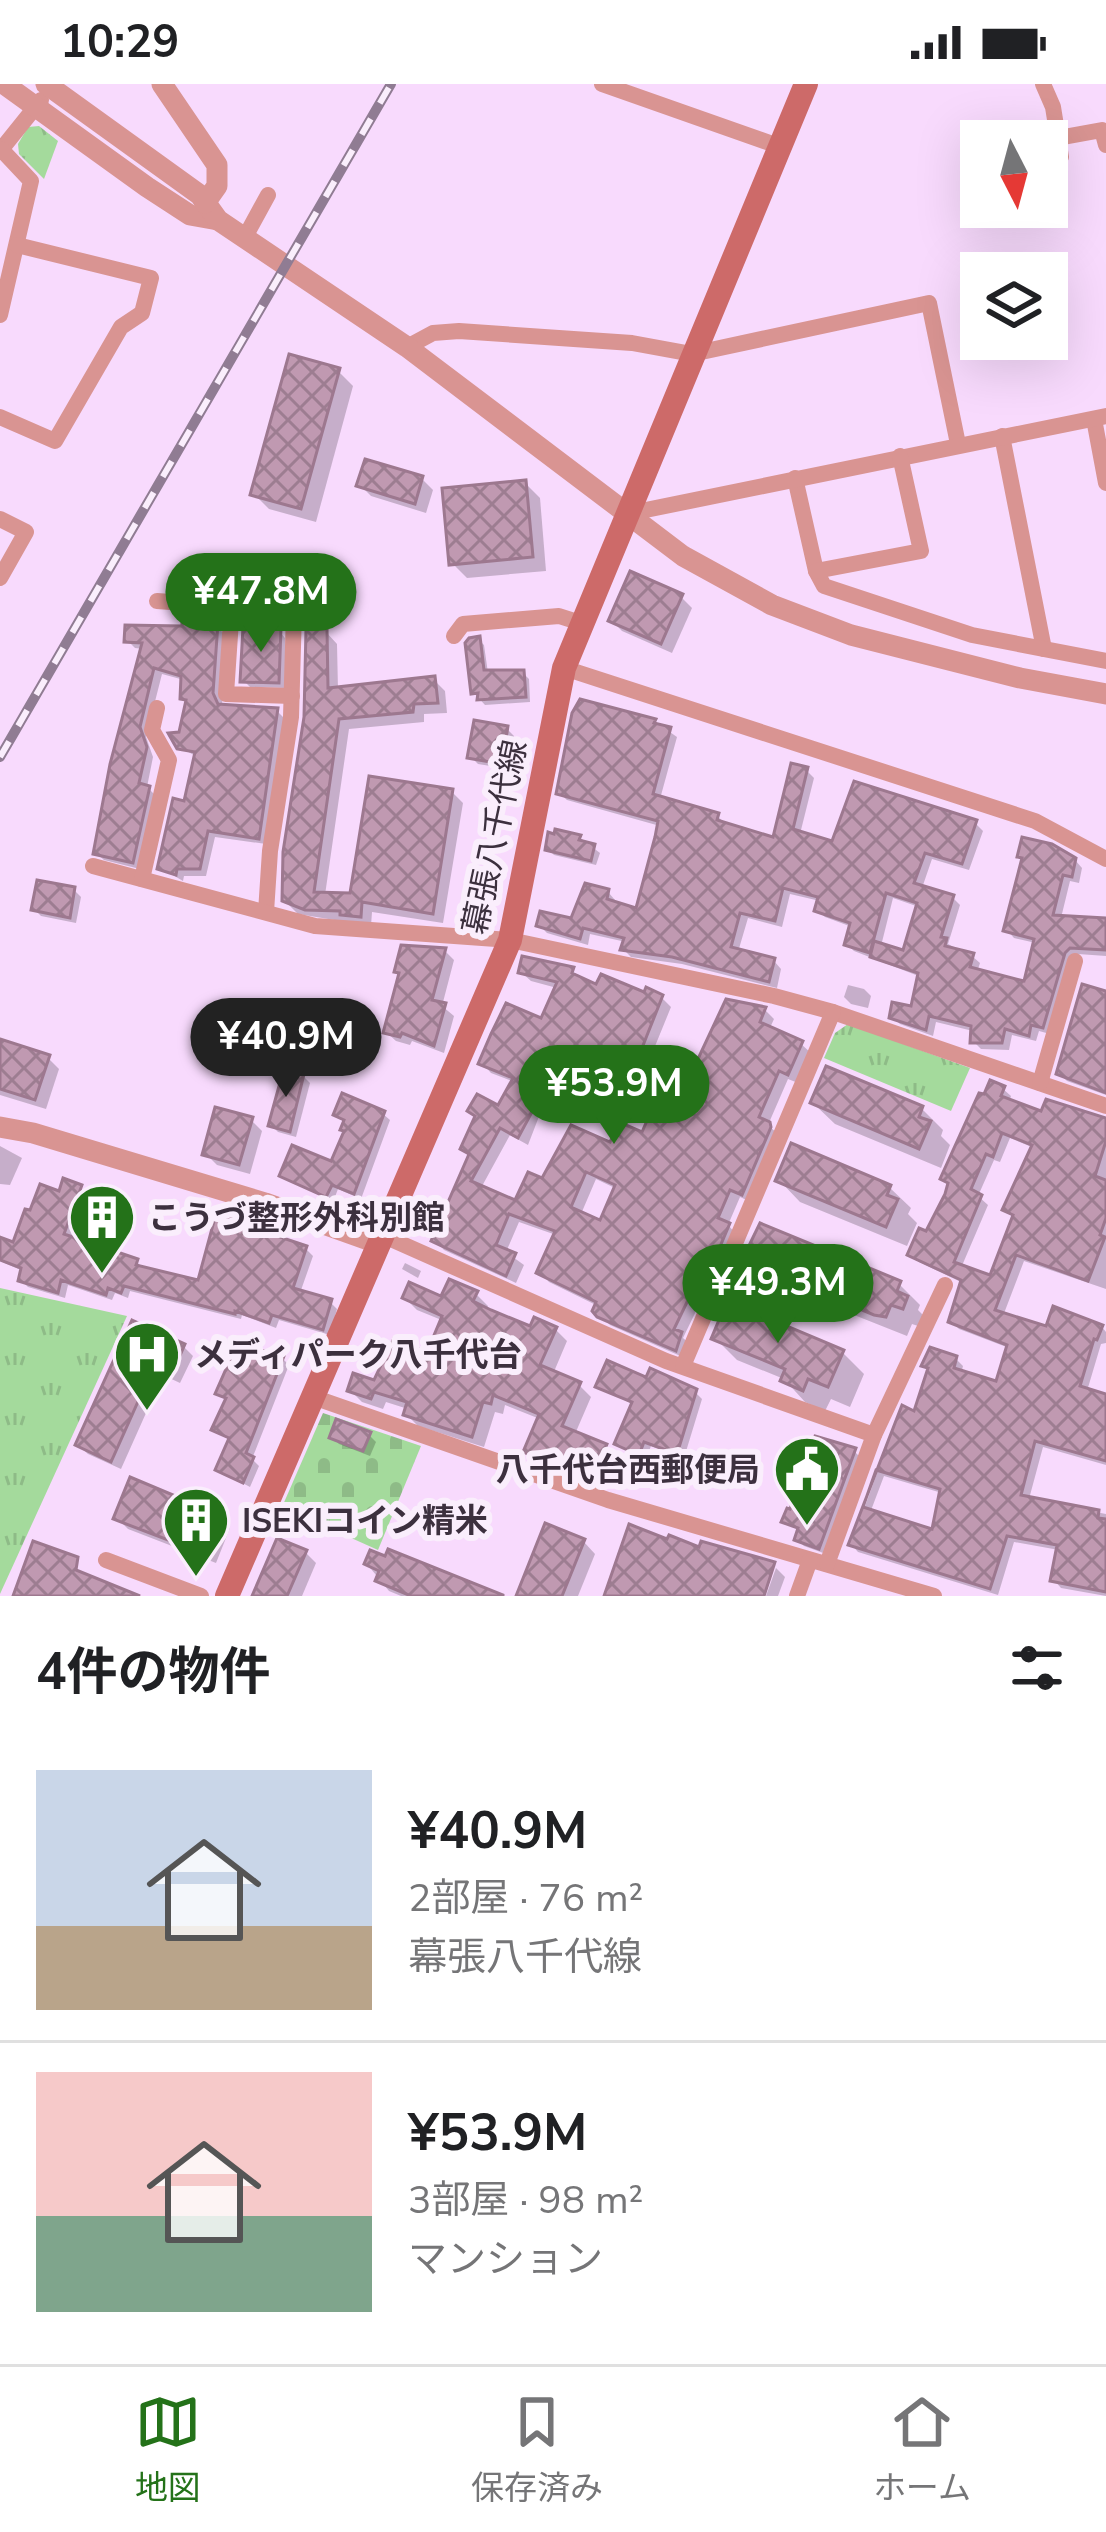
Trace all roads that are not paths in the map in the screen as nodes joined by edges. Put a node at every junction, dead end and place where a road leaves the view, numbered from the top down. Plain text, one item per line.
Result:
1 (4, 84) edge
2 (162, 84) edge
3 (602, 84) edge
4 (806, 84) edge
5 (1043, 84) edge
6 (48, 86) edge
7 (36, 107) junction
8 (1055, 120) edge
9 (1068, 136) edge
10 (1106, 145) edge
11 (781, 147) junction
12 (1, 150) edge
13 (268, 195) dead end
14 (211, 212) junction
15 (244, 238) junction
16 (16, 245) junction
17 (0, 315) edge
18 (407, 346) junction
19 (692, 354) junction
20 (0, 418) edge
21 (1100, 418) edge
22 (1002, 436) junction
23 (958, 444) junction
24 (900, 457) junction
25 (796, 478) junction
26 (1106, 483) edge
27 (626, 514) junction
28 (0, 520) edge
29 (816, 571) junction
30 (0, 578) edge
31 (157, 601) dead end
32 (232, 606) junction
33 (580, 622) junction
34 (454, 636) dead end
35 (1044, 650) junction
36 (1106, 661) edge
37 (564, 668) junction
38 (1106, 694) edge
39 (292, 696) junction
40 (157, 708) dead end
41 (1106, 859) edge
42 (93, 866) dead end
43 (142, 879) junction
44 (266, 912) junction
45 (510, 940) junction
46 (1075, 961) dead end
47 (833, 1012) junction
48 (1040, 1083) junction
49 (1106, 1106) edge
50 (0, 1127) edge
51 (382, 1240) junction
52 (945, 1285) dead end
53 (683, 1366) junction
54 (313, 1397) junction
55 (874, 1435) junction
56 (106, 1560) dead end
57 (818, 1562) junction
58 (201, 1596) edge
59 (227, 1596) edge
60 (797, 1596) edge
61 (934, 1596) edge

1 - 7 street
2 - 14 street
3 - 11 street
4 - 11 main road, 幕張八千代線
5 - 8 street
6 - 7 street
6 - 14 street
7 - 12 street
7 - 14 street
9 - 10 street
11 - 19 main road, 幕張八千代線
12 - 16 street
13 - 15 street
14 - 15 street
15 - 18 street
16 - 17 street
16 - 20 street
18 - 19 street
18 - 27 street
19 - 23 street
19 - 27 main road, 幕張八千代線
21 - 22 street
21 - 26 street
22 - 23 street
22 - 35 street
23 - 24 street
24 - 25 street
24 - 29 street
25 - 27 street
25 - 29 street
27 - 33 main road, 幕張八千代線
27 - 38 street
28 - 30 street
29 - 35 street
31 - 32 street
32 - 39 street
32 - 39 street
33 - 34 street
33 - 37 main road, 幕張八千代線
35 - 36 street
37 - 41 street
37 - 45 main road, 幕張八千代線
39 - 44 street
40 - 43 street
42 - 43 street
43 - 44 street
44 - 45 street
45 - 47 street
45 - 51 main road, 幕張八千代線
46 - 48 street
47 - 48 street
47 - 53 street
48 - 49 street
50 - 51 street
51 - 53 street
51 - 54 main road, 幕張八千代線
52 - 55 street
53 - 55 street
54 - 57 street
54 - 59 main road, 幕張八千代線
55 - 57 street
56 - 58 street
57 - 60 street
57 - 61 street

